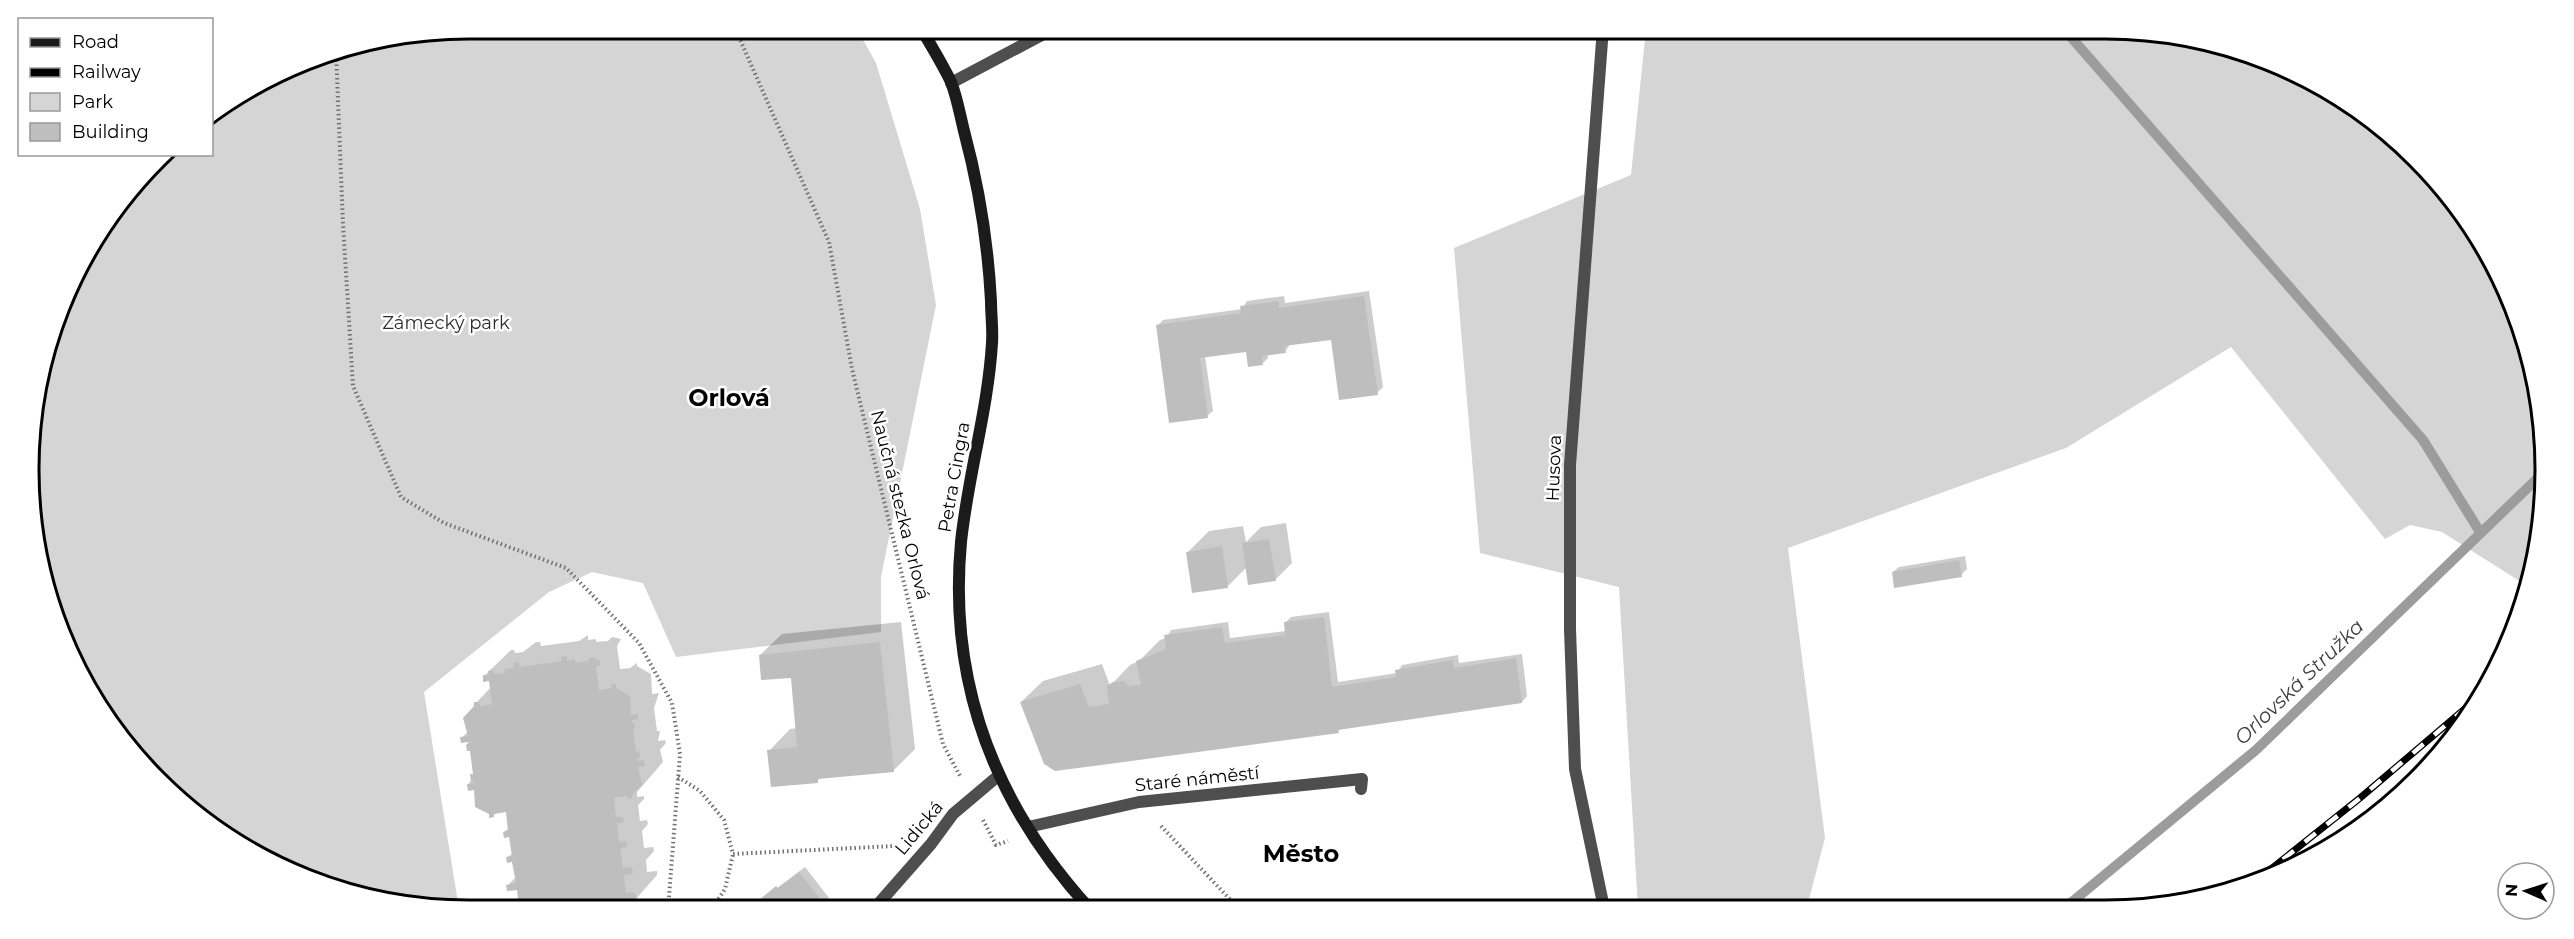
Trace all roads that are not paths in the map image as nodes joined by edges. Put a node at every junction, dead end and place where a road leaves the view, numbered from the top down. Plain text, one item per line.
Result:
1 (927, 39) edge
2 (1034, 39) edge
3 (1602, 39) edge
4 (951, 83) junction
5 (998, 776) junction
6 (1361, 789) dead end
7 (1028, 827) junction
8 (882, 900) edge
9 (1081, 900) edge
10 (1602, 900) edge

1 - 4 street, Petra Cingra
2 - 4 street
3 - 10 street, Husova
4 - 5 street, Petra Cingra
5 - 7 street, Petra Cingra
5 - 8 street, Lidická
6 - 7 street, Staré náměstí
7 - 9 street, Petra Cingra

